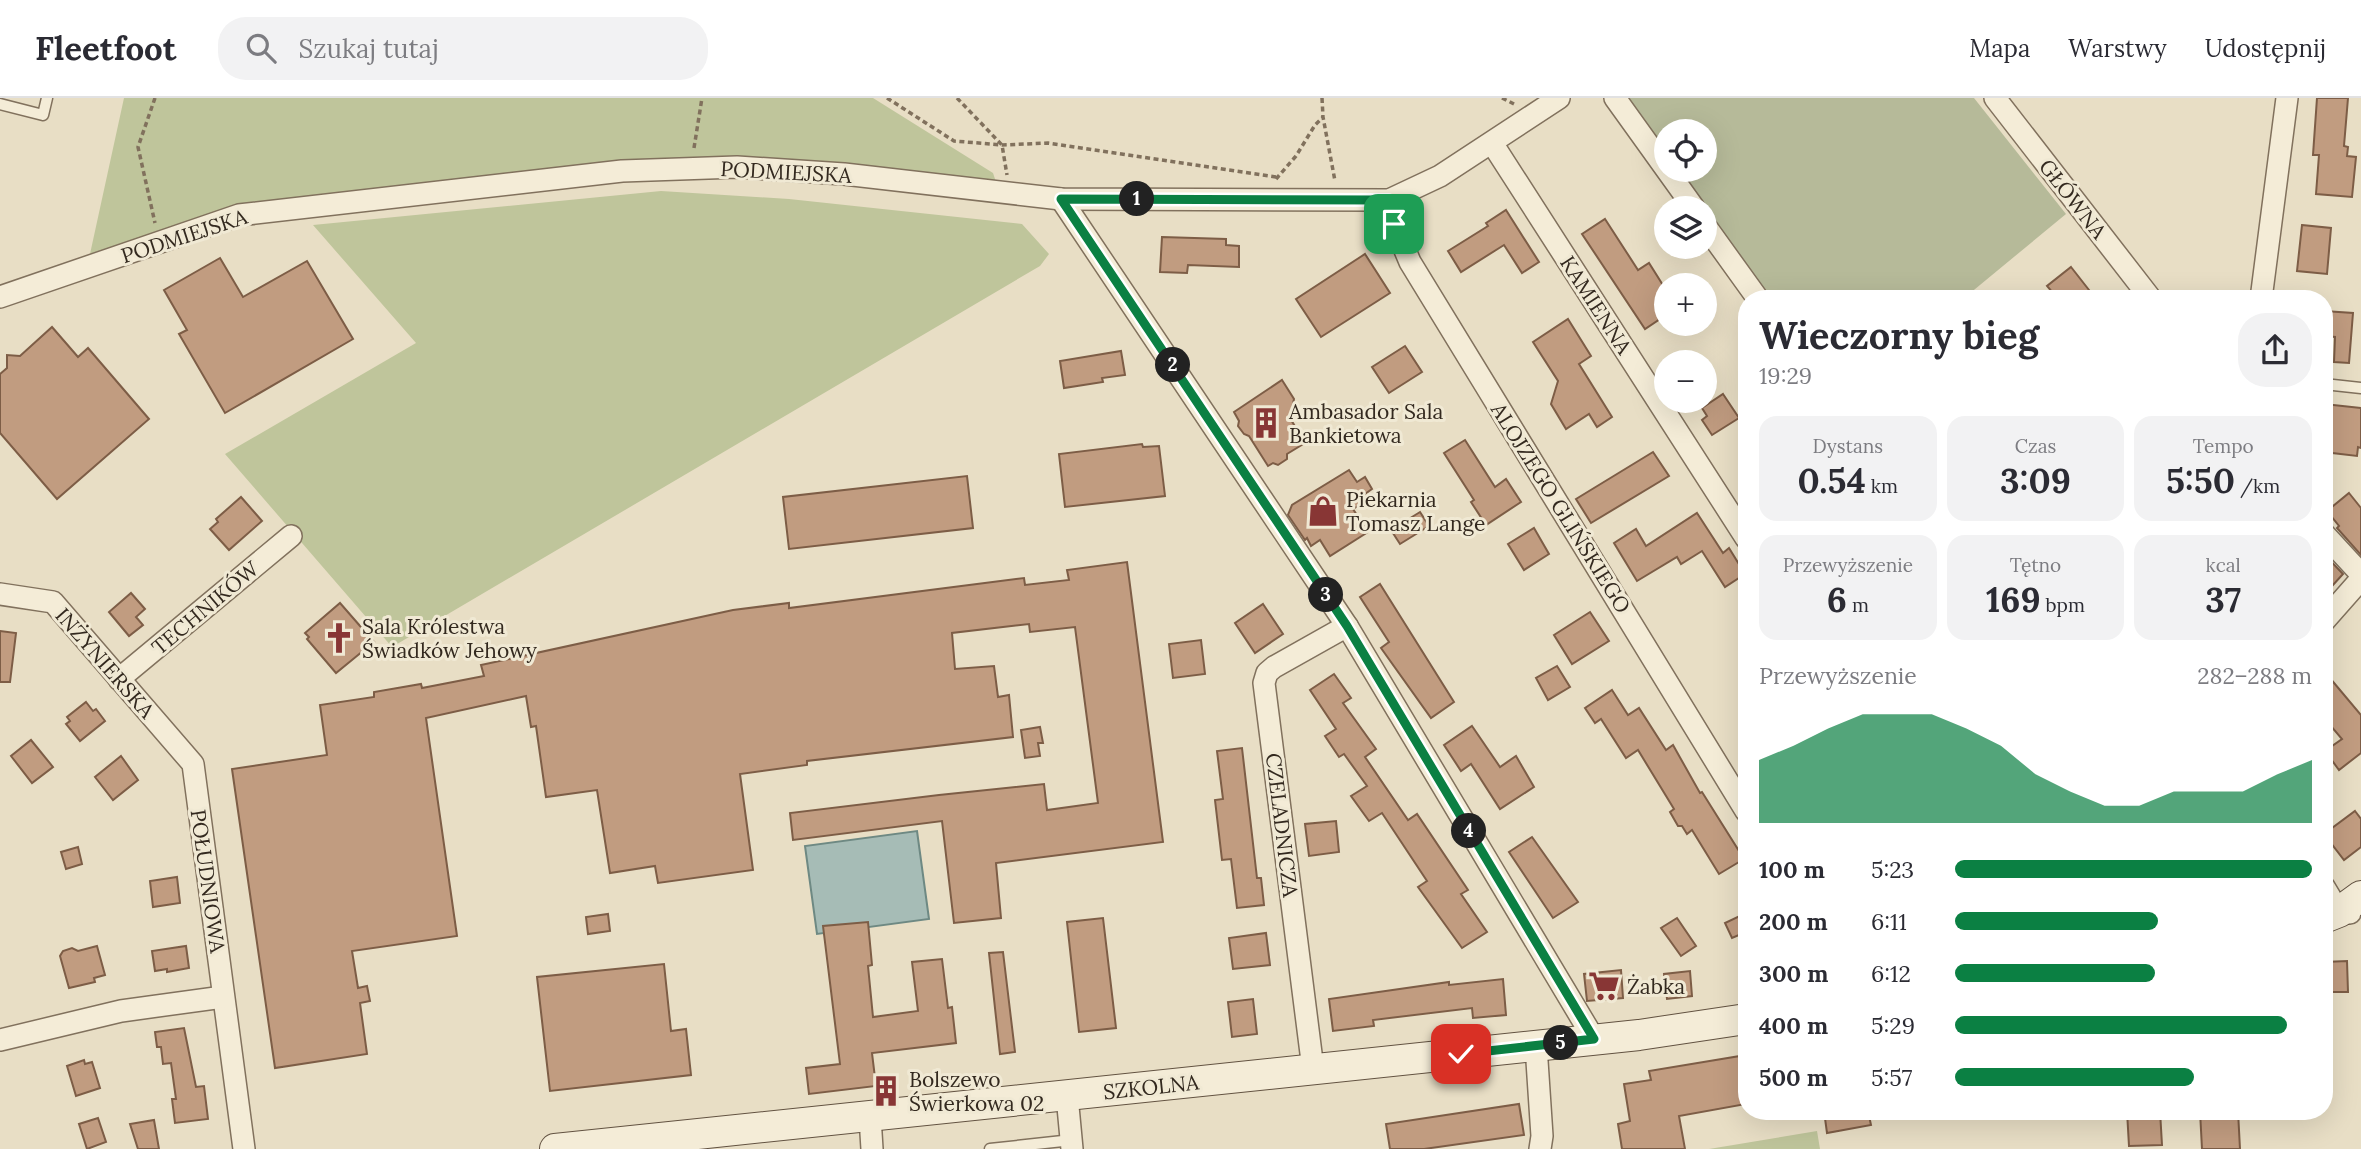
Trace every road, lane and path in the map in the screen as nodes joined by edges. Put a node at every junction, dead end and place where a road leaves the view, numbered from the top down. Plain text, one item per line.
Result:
1 (47, 98) edge
2 (155, 98) edge
3 (702, 98) edge
4 (887, 98) edge
5 (957, 98) edge
6 (1322, 98) edge
7 (1559, 98) edge
8 (1615, 98) edge
9 (1995, 98) edge
10 (2287, 98) edge
11 (0, 104) edge
12 (1323, 117) junction
13 (1492, 143) junction
14 (1002, 145) junction
15 (691, 168) junction
16 (1276, 177) junction
17 (1010, 192) junction
18 (1684, 196) edge
19 (1061, 199) junction
20 (1339, 200) junction
21 (1388, 200) junction
22 (1276, 201) junction
23 (1717, 242) edge
24 (159, 243) junction
25 (1752, 290) edge
26 (2144, 290) edge
27 (2262, 290) edge
28 (0, 297) edge
29 (2333, 385) edge
30 (2361, 388) edge
31 (1738, 526) edge
32 (291, 536) dead end
33 (2333, 544) edge
34 (2361, 576) edge
35 (0, 594) edge
36 (2333, 610) edge
37 (1347, 626) junction
38 (119, 679) junction
39 (193, 764) joint
40 (1738, 798) edge
41 (223, 997) junction
42 (1738, 1020) edge
43 (1594, 1039) junction
44 (0, 1040) edge
45 (1536, 1046) junction
46 (1313, 1069) junction
47 (1067, 1096) junction
48 (870, 1117) junction
49 (1072, 1145) edge
50 (244, 1149) edge
51 (555, 1149) edge
52 (872, 1149) edge
53 (990, 1149) edge
54 (1540, 1149) edge

1 - 11 lane
2 - 24 path
3 - 15 path
4 - 14 path
5 - 14 path
6 - 12 path
7 - 13 street, PODMIEJSKA
8 - 18 street
9 - 26 street, GŁÓWNA
10 - 27 street
12 - 16 path
12 - 20 path
13 - 21 street, PODMIEJSKA
13 - 31 street, KAMIENNA
14 - 16 path
14 - 17 path
15 - 17 street, PODMIEJSKA
15 - 24 street, PODMIEJSKA
16 - 22 path
17 - 19 street, PODMIEJSKA
19 - 22 street, PODMIEJSKA
19 - 37 street
20 - 21 street, PODMIEJSKA
20 - 22 street, PODMIEJSKA
21 - 40 street, ALOJZEGO GLIŃSKIEGO
23 - 25 street
24 - 28 street, PODMIEJSKA
29 - 30 lane
32 - 38 street, TECHNIKÓW
33 - 34 street
34 - 36 street
35 - 38 street, INŻYNIERSKA
37 - 43 street
37 - 46 street, CZELADNICZA
38 - 39 street, INŻYNIERSKA
39 - 41 street, POŁUDNIOWA
41 - 44 street
41 - 50 street, POŁUDNIOWA
42 - 43 street, SZKOLNA
43 - 45 street, SZKOLNA
45 - 46 street, SZKOLNA
45 - 54 street
46 - 47 street, SZKOLNA
47 - 48 street, SZKOLNA
47 - 49 street
48 - 51 street, SZKOLNA
48 - 52 street
49 - 53 lane

